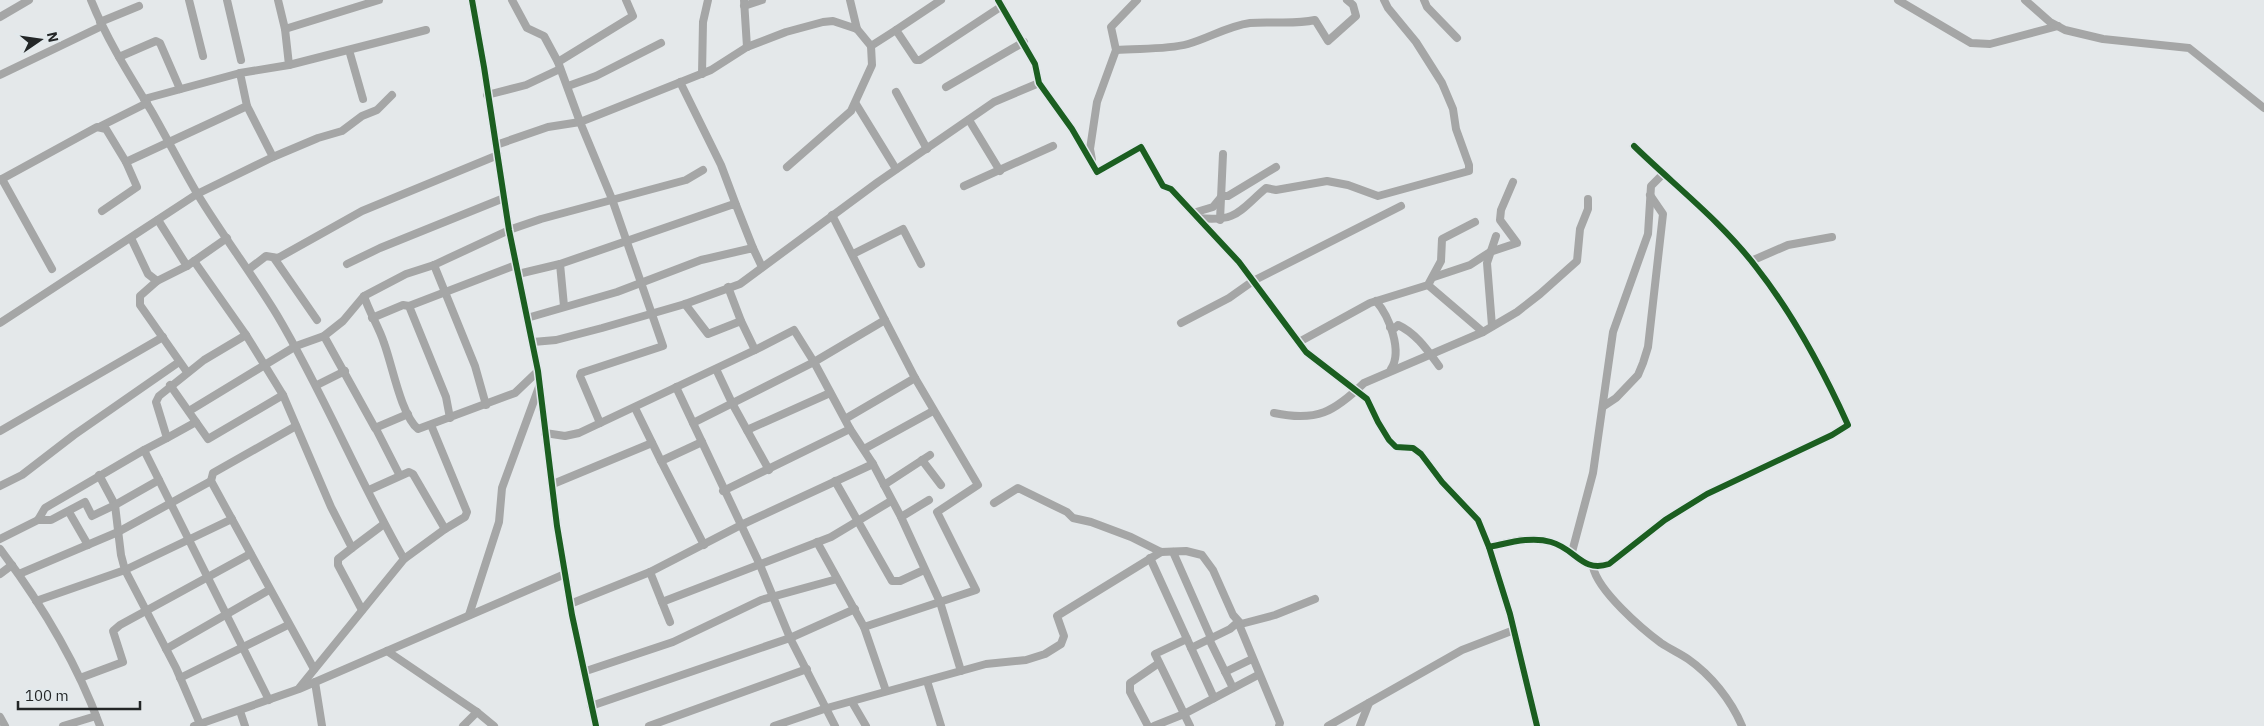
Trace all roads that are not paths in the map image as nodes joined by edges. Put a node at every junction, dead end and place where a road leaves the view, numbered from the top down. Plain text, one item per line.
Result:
1 (29, 0) edge
2 (91, 0) edge
3 (189, 0) edge
4 (227, 0) edge
5 (278, 0) edge
6 (379, 0) edge
7 (472, 0) edge
8 (512, 0) edge
9 (626, 0) edge
10 (708, 0) edge
11 (762, 0) edge
12 (850, 0) edge
13 (941, 0) edge
14 (1137, 0) edge
15 (1347, 0) edge
16 (1384, 0) edge
17 (1424, 0) edge
18 (1898, 0) edge
19 (2025, 0) edge
20 (744, 3) edge
21 (1000, 3) edge
22 (139, 6) dead end
23 (0, 17) edge
24 (101, 24) junction
25 (2058, 26) junction
26 (285, 29) junction
27 (857, 29) junction
28 (426, 30) dead end
29 (896, 30) junction
30 (1457, 38) dead end
31 (1024, 42) junction
32 (661, 43) dead end
33 (747, 46) junction
34 (871, 46) junction
35 (349, 50) junction
36 (1116, 50) junction
37 (203, 56) dead end
38 (119, 57) junction
39 (242, 60) dead end
40 (289, 65) junction
41 (559, 66) junction
42 (240, 73) junction
43 (702, 74) junction
44 (0, 75) edge
45 (680, 82) junction
46 (1039, 84) junction
47 (568, 86) junction
48 (946, 87) dead end
49 (180, 89) junction
50 (896, 92) dead end
51 (392, 95) dead end
52 (487, 95) junction
53 (363, 99) dead end
54 (146, 101) junction
55 (856, 104) junction
56 (247, 106) junction
57 (2264, 108) edge
58 (969, 120) junction
59 (580, 122) junction
60 (101, 126) junction
61 (170, 143) junction
62 (496, 145) junction
63 (1053, 146) dead end
64 (1634, 146) dead end
65 (927, 149) junction
66 (1223, 154) dead end
67 (498, 155) junction
68 (273, 157) junction
69 (126, 162) junction
70 (1093, 166) junction
71 (787, 167) dead end
72 (1276, 167) dead end
73 (896, 169) junction
74 (703, 170) dead end
75 (1000, 171) junction
76 (1663, 174) junction
77 (1, 180) edge
78 (1513, 182) dead end
79 (964, 186) dead end
80 (197, 194) junction
81 (1650, 195) junction
82 (1222, 196) junction
83 (504, 198) junction
84 (612, 199) junction
85 (1588, 199) dead end
86 (736, 205) junction
87 (1402, 206) dead end
88 (102, 212) dead end
89 (832, 216) junction
90 (1195, 216) junction
91 (158, 220) junction
92 (1220, 220) junction
93 (1475, 222) dead end
94 (509, 230) junction
95 (1496, 236) dead end
96 (1832, 237) dead end
97 (130, 238) junction
98 (227, 238) junction
99 (627, 241) junction
100 (753, 248) junction
101 (1490, 252) junction
102 (854, 254) junction
103 (274, 258) junction
104 (1751, 261) junction
105 (190, 263) junction
106 (347, 264) dead end
107 (560, 264) junction
108 (921, 264) dead end
109 (434, 265) junction
110 (516, 265) junction
111 (762, 267) junction
112 (249, 268) junction
113 (52, 269) dead end
114 (518, 274) junction
115 (1434, 277) junction
116 (158, 281) junction
117 (1253, 281) junction
118 (641, 282) junction
119 (1428, 285) junction
120 (728, 287) junction
121 (444, 291) junction
122 (364, 296) junction
123 (1376, 301) junction
124 (685, 304) junction
125 (409, 306) junction
126 (564, 306) junction
127 (650, 314) junction
128 (372, 318) junction
129 (528, 318) junction
130 (317, 320) dead end
131 (885, 320) junction
132 (741, 321) junction
133 (1182, 322) dead end
134 (0, 323) edge
135 (1492, 326) junction
136 (1390, 327) junction
137 (1483, 332) junction
138 (246, 335) junction
139 (324, 336) junction
140 (162, 337) junction
141 (533, 342) junction
142 (1299, 342) junction
143 (296, 346) junction
144 (755, 350) junction
145 (1430, 354) junction
146 (179, 362) junction
147 (814, 362) junction
148 (264, 365) junction
149 (1439, 366) dead end
150 (716, 369) junction
151 (345, 371) junction
152 (538, 371) junction
153 (187, 372) junction
154 (1390, 372) junction
155 (915, 378) junction
156 (170, 385) junction
157 (317, 385) junction
158 (540, 385) junction
159 (676, 387) junction
160 (1356, 391) junction
161 (830, 393) junction
162 (283, 396) junction
163 (732, 403) junction
164 (486, 406) junction
165 (1604, 406) junction
166 (635, 408) junction
167 (189, 411) junction
168 (933, 411) junction
169 (1274, 413) dead end
170 (408, 414) junction
171 (450, 418) junction
172 (845, 420) junction
173 (196, 422) junction
174 (600, 423) junction
175 (693, 423) junction
176 (431, 425) junction
177 (296, 426) junction
178 (375, 427) junction
179 (850, 429) junction
180 (747, 430) junction
181 (0, 431) edge
182 (545, 434) junction
183 (167, 438) junction
184 (702, 442) junction
185 (652, 443) junction
186 (864, 449) junction
187 (144, 450) junction
188 (930, 455) dead end
189 (922, 460) junction
190 (661, 461) junction
191 (873, 464) junction
192 (769, 470) junction
193 (399, 474) junction
194 (99, 475) junction
195 (159, 480) junction
196 (211, 481) junction
197 (835, 481) junction
198 (553, 484) junction
199 (884, 485) junction
200 (941, 485) dead end
201 (0, 486) edge
202 (369, 490) junction
203 (723, 491) junction
204 (928, 500) dead end
205 (891, 501) junction
206 (172, 502) junction
207 (994, 503) dead end
208 (115, 505) junction
209 (69, 512) junction
210 (901, 517) junction
211 (232, 519) junction
212 (38, 520) junction
213 (857, 522) junction
214 (384, 524) junction
215 (741, 525) junction
216 (445, 529) junction
217 (118, 532) junction
218 (0, 539) edge
219 (190, 539) junction
220 (818, 542) junction
221 (88, 545) junction
222 (704, 545) junction
223 (1489, 547) junction
224 (352, 548) junction
225 (0, 549) edge
226 (1161, 552) junction
227 (1173, 552) junction
228 (1572, 552) junction
229 (250, 554) junction
230 (1150, 558) junction
231 (404, 559) junction
232 (12, 565) junction
233 (760, 565) junction
234 (1593, 568) junction
235 (125, 570) junction
236 (924, 570) junction
237 (650, 572) junction
238 (0, 574) edge
239 (18, 574) junction
240 (565, 574) junction
241 (209, 578) junction
242 (838, 579) junction
243 (269, 590) junction
244 (772, 597) junction
245 (1315, 599) dead end
246 (36, 601) junction
247 (662, 602) junction
248 (940, 602) junction
249 (570, 604) junction
250 (854, 609) junction
251 (362, 610) junction
252 (147, 612) junction
253 (227, 614) junction
254 (469, 615) junction
255 (670, 622) dead end
256 (1238, 622) junction
257 (288, 625) junction
258 (864, 627) junction
259 (1514, 630) junction
260 (790, 638) junction
261 (1187, 639) junction
262 (1210, 639) junction
263 (243, 647) junction
264 (166, 648) junction
265 (1191, 648) junction
266 (387, 651) junction
267 (1252, 659) junction
268 (1159, 663) junction
269 (314, 669) junction
270 (807, 669) junction
271 (586, 671) junction
272 (961, 671) junction
273 (1225, 672) junction
274 (1258, 675) junction
275 (80, 678) junction
276 (180, 678) junction
277 (927, 681) junction
278 (315, 682) junction
279 (1233, 688) junction
280 (299, 689) junction
281 (886, 691) junction
282 (1214, 698) junction
283 (269, 700) junction
284 (852, 702) junction
285 (1369, 703) junction
286 (592, 706) junction
287 (827, 708) junction
288 (240, 711) junction
289 (477, 712) junction
290 (1184, 714) junction
291 (96, 716) junction
292 (0, 717) edge
293 (197, 725) edge
294 (1536, 725) edge
295 (5, 726) edge
296 (63, 726) edge
297 (100, 726) edge
298 (245, 726) edge
299 (322, 726) edge
300 (464, 726) edge
301 (494, 726) edge
302 (596, 726) edge
303 (649, 726) edge
304 (774, 726) edge
305 (835, 726) edge
306 (866, 726) edge
307 (941, 726) edge
308 (1148, 726) edge
309 (1154, 726) edge
310 (1190, 726) edge
311 (1279, 726) edge
312 (1328, 726) edge
313 (1360, 726) edge
314 (1742, 726) edge

1 - 23 street
2 - 24 street
3 - 37 street
4 - 39 street
5 - 26 street
6 - 26 street
7 - 52 street
8 - 41 street
9 - 41 street
10 - 43 street
11 - 20 street
12 - 27 street
13 - 29 street
14 - 36 street
15 - 36 street
16 - 92 street
17 - 30 street
18 - 25 street
19 - 25 street
20 - 33 street
21 - 29 street
21 - 31 street
22 - 24 street
24 - 38 street
24 - 44 street
25 - 57 street
26 - 40 street
27 - 33 street
27 - 34 street
28 - 35 street
29 - 34 street
31 - 46 street
31 - 48 street
32 - 47 street
33 - 43 street
34 - 55 street
35 - 40 street
35 - 53 street
36 - 70 street
38 - 49 street
38 - 54 street
40 - 42 street
41 - 47 street
41 - 52 street
42 - 49 street
42 - 56 street
43 - 45 street
45 - 59 street
45 - 86 street
46 - 58 street
46 - 70 street
47 - 59 street
49 - 54 street
50 - 65 street
51 - 68 street
52 - 62 street
54 - 60 street
54 - 61 street
55 - 71 street
55 - 73 street
56 - 61 street
56 - 68 street
58 - 65 street
58 - 75 street
59 - 62 street
59 - 84 street
60 - 69 street
60 - 77 street
61 - 69 street
61 - 80 street
62 - 67 street
63 - 75 street
64 - 76 street
65 - 73 street
66 - 82 street
67 - 83 street
67 - 103 street
68 - 80 street
69 - 88 street
70 - 90 street
72 - 82 street
73 - 89 street
74 - 84 street
75 - 79 street
76 - 81 street
76 - 104 street
77 - 113 street
78 - 101 street
80 - 91 street
80 - 98 street
81 - 165 street
81 - 165 street
82 - 90 street
82 - 92 street
83 - 94 street
83 - 106 street
84 - 94 street
84 - 99 street
85 - 135 street
86 - 99 street
86 - 100 street
87 - 117 street
89 - 102 street
89 - 111 street
90 - 92 street
90 - 117 street
91 - 97 street
91 - 105 street
93 - 115 street
94 - 109 street
94 - 110 street
95 - 101 street
96 - 104 street
97 - 116 street
97 - 134 street
98 - 105 street
98 - 112 street
99 - 107 street
99 - 118 street
100 - 111 street
100 - 118 street
101 - 115 street
101 - 135 street
102 - 108 street
102 - 131 street
103 - 112 street
103 - 130 street
104 - 234 street
105 - 116 street
105 - 138 street
107 - 114 street
107 - 126 street
109 - 121 street
109 - 122 street
110 - 114 street
110 - 121 street
111 - 120 street
112 - 143 street
114 - 129 street
115 - 119 street
116 - 140 street
117 - 133 street
117 - 142 street
118 - 126 street
118 - 127 street
119 - 123 street
119 - 137 street
120 - 124 street
120 - 132 street
121 - 125 street
121 - 164 street
122 - 128 street
122 - 139 street
123 - 136 street
123 - 142 street
124 - 127 street
124 - 132 street
125 - 128 street
125 - 171 street
126 - 129 street
127 - 141 street
127 - 174 street
128 - 170 street
129 - 141 street
131 - 147 street
131 - 155 street
132 - 144 street
135 - 137 street
136 - 145 street
136 - 154 street
137 - 145 street
138 - 148 street
138 - 153 street
139 - 143 street
139 - 151 street
140 - 146 street
140 - 181 street
141 - 152 street
142 - 160 street
143 - 148 street
143 - 157 street
144 - 147 street
144 - 150 street
145 - 149 street
145 - 154 street
146 - 153 street
146 - 201 street
147 - 161 street
147 - 163 street
148 - 162 street
148 - 167 street
150 - 159 street
150 - 163 street
151 - 157 street
151 - 178 street
152 - 158 street
152 - 164 street
153 - 156 street
154 - 160 street
155 - 168 street
155 - 172 street
156 - 167 street
156 - 183 street
157 - 202 street
158 - 182 street
158 - 254 street
159 - 166 street
159 - 175 street
160 - 169 street
160 - 223 street
161 - 172 street
161 - 180 street
162 - 173 street
162 - 177 street
163 - 175 street
163 - 180 street
164 - 171 street
165 - 228 street
166 - 174 street
166 - 185 street
167 - 173 street
168 - 186 street
168 - 248 street
170 - 176 street
170 - 178 street
171 - 176 street
172 - 179 street
173 - 183 street
174 - 182 street
175 - 184 street
176 - 216 street
177 - 196 street
177 - 224 street
178 - 193 street
179 - 186 street
179 - 192 street
180 - 192 street
182 - 198 street
183 - 187 street
184 - 190 street
184 - 203 street
185 - 190 street
185 - 198 street
186 - 191 street
187 - 194 street
187 - 195 street
188 - 189 street
189 - 199 street
189 - 200 street
190 - 222 street
191 - 197 street
191 - 199 street
192 - 203 street
193 - 202 street
193 - 216 street
194 - 208 street
194 - 212 street
195 - 206 street
195 - 208 street
196 - 206 street
196 - 211 street
197 - 213 street
197 - 215 street
198 - 240 street
199 - 205 street
202 - 214 street
203 - 215 street
204 - 210 street
205 - 210 street
205 - 213 street
206 - 217 street
206 - 219 street
207 - 226 street
208 - 209 street
208 - 217 street
209 - 212 street
209 - 221 street
210 - 236 street
211 - 219 street
211 - 229 street
212 - 218 street
213 - 220 street
213 - 236 street
214 - 224 street
214 - 231 street
215 - 222 street
215 - 233 street
216 - 231 street
217 - 221 street
217 - 235 street
219 - 235 street
219 - 241 street
220 - 233 street
220 - 242 street
221 - 239 street
222 - 237 street
223 - 228 street
223 - 259 street
224 - 251 street
225 - 232 street
226 - 227 street
226 - 230 street
227 - 256 street
227 - 262 street
228 - 234 street
229 - 241 street
229 - 243 street
230 - 261 street
230 - 272 street
231 - 251 street
232 - 238 street
232 - 239 street
233 - 244 street
233 - 247 street
234 - 314 street
235 - 246 street
235 - 252 street
236 - 248 street
237 - 247 street
237 - 249 street
239 - 246 street
240 - 249 street
240 - 254 street
241 - 252 street
241 - 253 street
242 - 244 street
242 - 250 street
243 - 253 street
243 - 257 street
244 - 260 street
244 - 271 street
245 - 256 street
246 - 275 street
247 - 255 street
248 - 258 street
248 - 272 street
249 - 271 street
250 - 258 street
250 - 260 street
251 - 269 street
252 - 264 street
252 - 275 street
253 - 263 street
253 - 264 street
254 - 266 street
256 - 262 street
256 - 267 street
257 - 263 street
257 - 269 street
258 - 281 street
259 - 285 street
259 - 294 street
260 - 270 street
260 - 286 street
261 - 265 street
261 - 268 street
262 - 265 street
262 - 273 street
263 - 276 street
263 - 283 street
264 - 276 street
265 - 282 street
266 - 278 street
266 - 289 street
267 - 273 street
267 - 274 street
268 - 290 street
268 - 308 street
269 - 280 street
270 - 287 street
270 - 303 street
271 - 286 street
272 - 277 street
273 - 279 street
274 - 279 street
274 - 311 street
275 - 291 street
276 - 293 street
277 - 281 street
277 - 307 street
278 - 280 street
278 - 299 street
279 - 282 street
280 - 283 street
281 - 284 street
282 - 290 street
283 - 288 street
284 - 287 street
284 - 306 street
285 - 312 street
285 - 313 street
286 - 302 street
287 - 304 street
287 - 305 street
288 - 293 street
288 - 298 street
289 - 300 street
289 - 301 street
290 - 309 street
290 - 310 street
291 - 296 street
291 - 297 street
292 - 295 street

